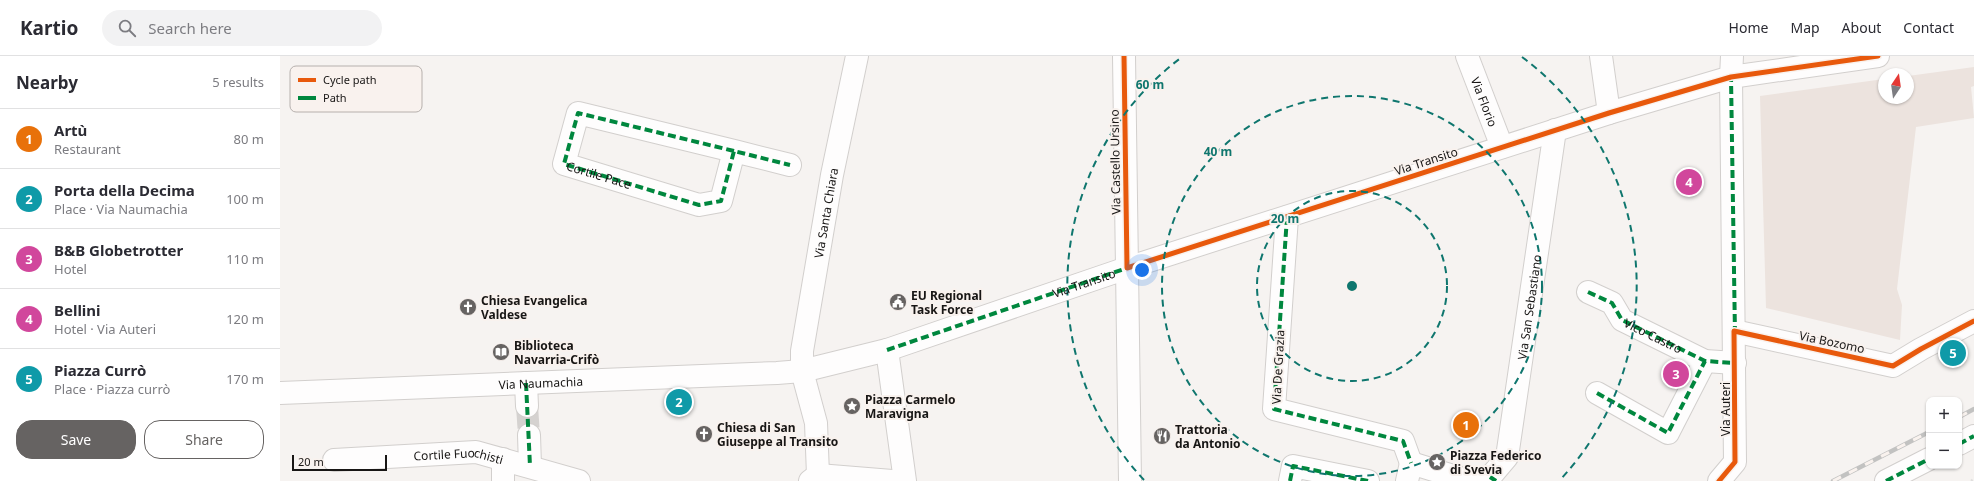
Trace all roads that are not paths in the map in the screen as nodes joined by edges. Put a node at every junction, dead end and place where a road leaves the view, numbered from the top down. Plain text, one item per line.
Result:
1 (857, 56) edge
2 (1124, 56) edge
3 (1467, 56) edge
4 (1602, 56) edge
5 (1732, 56) edge
6 (1878, 56) edge
7 (1731, 77) junction
8 (1610, 112) junction
9 (1555, 130) junction
10 (1502, 147) junction
11 (734, 151) junction
12 (790, 166) dead end
13 (1287, 217) junction
14 (1127, 268) junction
15 (1588, 292) dead end
16 (1974, 322) edge
17 (1734, 331) junction
18 (887, 350) junction
19 (1705, 361) junction
20 (1735, 363) junction
21 (802, 371) junction
22 (526, 383) junction
23 (1597, 392) dead end
24 (280, 393) edge
25 (527, 406) tunnel mouth
26 (529, 435) tunnel mouth
27 (1974, 436) edge
28 (1962, 442) edge
29 (503, 459) junction
30 (334, 460) dead end
31 (1926, 461) edge
32 (530, 466) junction
33 (1409, 472) edge
34 (814, 478) edge
35 (1493, 479) edge
36 (503, 481) edge
37 (579, 481) edge
38 (892, 481) edge
39 (906, 481) edge
40 (1130, 481) edge
41 (1290, 481) edge
42 (1368, 481) edge
43 (1466, 481) edge
44 (1719, 481) edge
45 (1886, 481) edge

1 - 21 street, Via Santa Chiara
2 - 14 street, Via Castello Ursino
3 - 10 street, Via Florio
4 - 8 street
5 - 7 street, Via Auteri
6 - 7 street, Via Transito
7 - 8 street, Via Transito
7 - 17 street, Via Auteri
8 - 9 street, Via Transito
9 - 10 street, Via Transito
9 - 35 street, Via San Sebastiano
10 - 13 street, Via Transito
11 - 11 street, Cortile Pace
11 - 12 street, Cortile Pace
13 - 14 street, Via Transito
13 - 33 street, Via De Grazia
14 - 18 street, Via Transito
14 - 40 street, Via Castello Ursino
15 - 19 street, Vico Castro
16 - 17 street, Via Bozomo
17 - 20 street, Via Auteri
18 - 21 street, Via Transito
18 - 39 street
19 - 20 street
19 - 23 street
20 - 44 street, Via Auteri
21 - 22 street, Via Naumachia
21 - 34 street, Via Santa Chiara
22 - 24 street, Via Naumachia
22 - 25 street
26 - 32 street
27 - 28 street
29 - 30 street, Cortile Fuochisti
29 - 32 street, Cortile Fuochisti
29 - 36 street
31 - 45 street
32 - 37 street, Cortile Fuochisti
33 - 43 street
34 - 38 street
35 - 43 street
41 - 42 street

